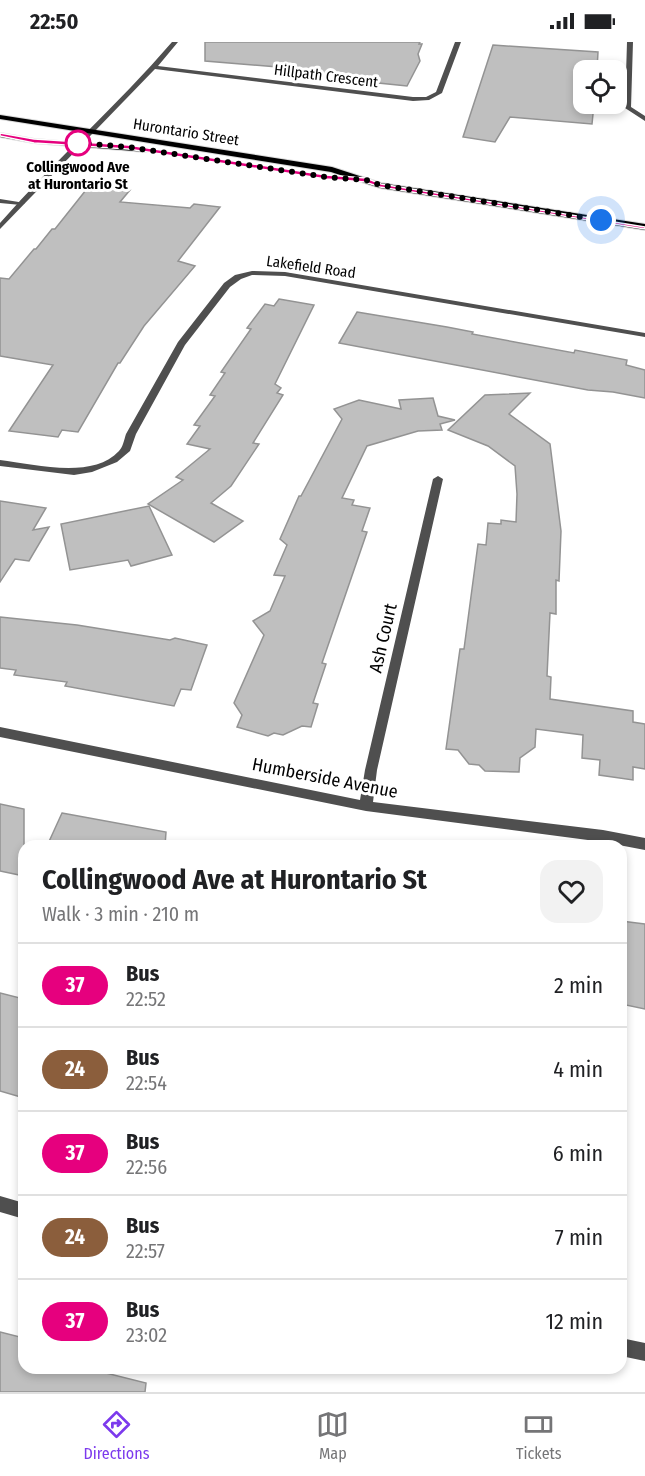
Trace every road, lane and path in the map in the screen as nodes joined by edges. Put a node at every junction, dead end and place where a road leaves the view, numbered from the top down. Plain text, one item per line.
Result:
1 (175, 42) edge
2 (458, 42) edge
3 (630, 42) edge
4 (154, 67) junction
5 (0, 117) edge
6 (645, 120) edge
7 (92, 131) junction
8 (0, 135) edge
9 (80, 144) junction
10 (366, 180) junction
11 (0, 201) edge
12 (21, 203) junction
13 (0, 227) edge
14 (645, 227) edge
15 (645, 335) edge
16 (0, 463) edge
17 (438, 479) dead end
18 (0, 732) edge
19 (366, 806) junction
20 (621, 840) edge
21 (627, 841) edge
22 (645, 844) edge
23 (0, 1204) edge
24 (18, 1209) edge
25 (627, 1348) edge
26 (645, 1352) edge

1 - 4 street
2 - 4 street, Hillpath Crescent
3 - 6 street
4 - 7 street
5 - 7 main road, Hurontario Street
7 - 9 street
7 - 10 main road, Hurontario Street
8 - 9 main road, Hurontario Street
9 - 10 main road, Hurontario Street
9 - 12 street
10 - 14 main road, Hurontario Street
11 - 12 street
12 - 13 street
15 - 16 street, Lakefield Road
17 - 19 street, Ash Court
18 - 19 street, Humberside Avenue
19 - 20 street, Humberside Avenue
21 - 22 street, Humberside Avenue
23 - 24 street
25 - 26 street

